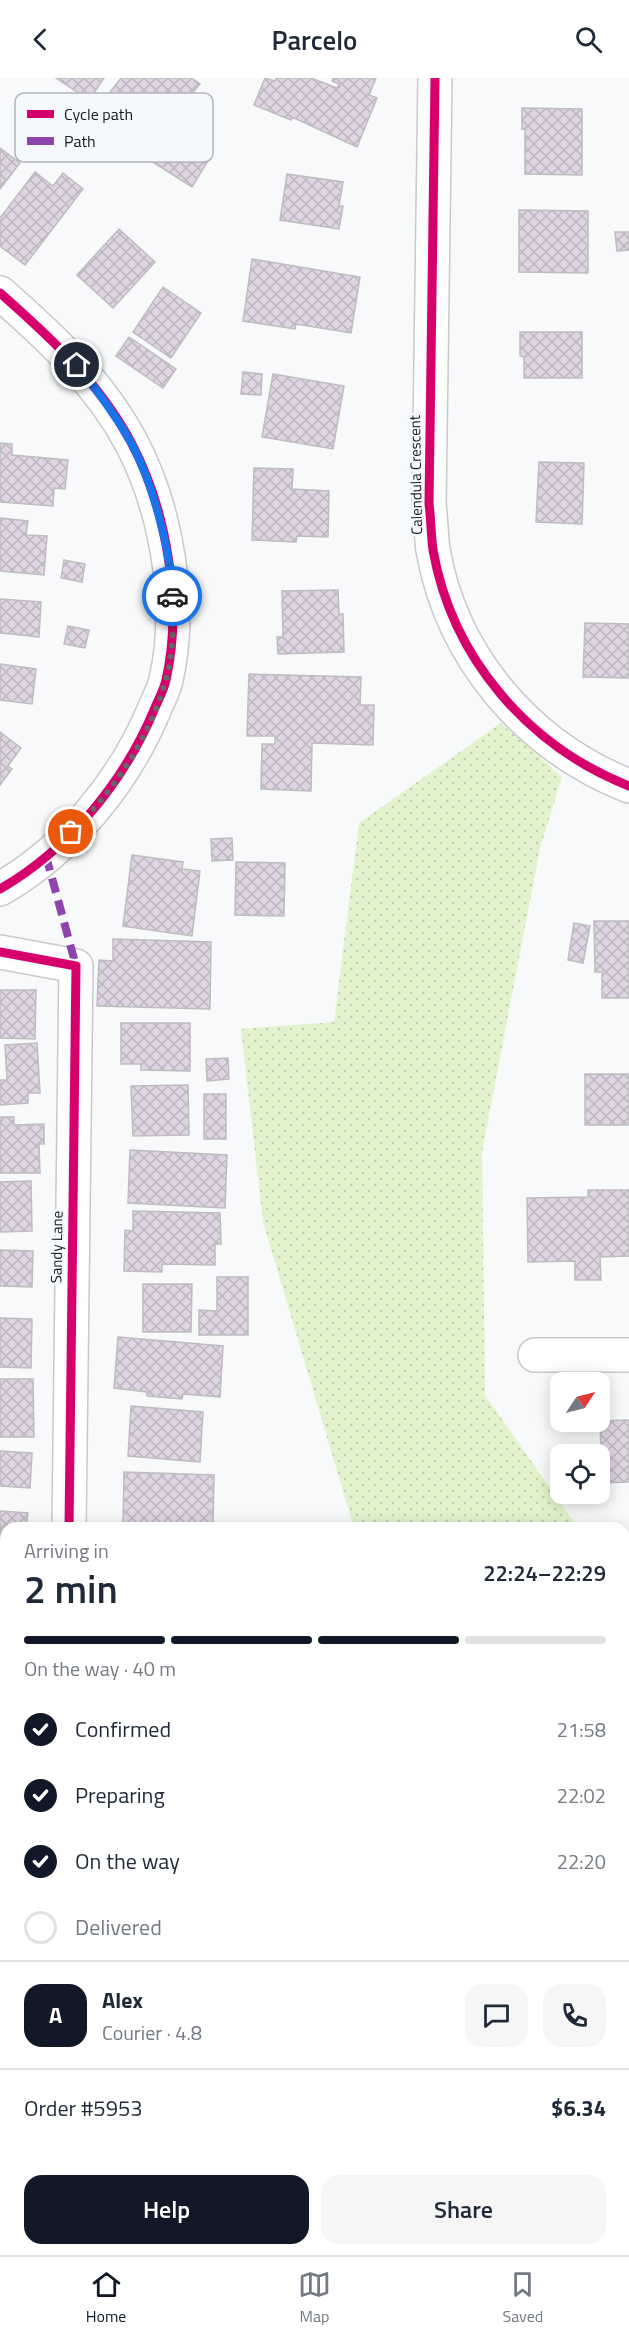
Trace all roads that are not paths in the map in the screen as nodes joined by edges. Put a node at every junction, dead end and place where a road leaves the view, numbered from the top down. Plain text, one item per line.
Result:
1 (435, 78) edge
2 (0, 293) edge
3 (629, 786) edge
4 (0, 889) edge
5 (0, 952) edge
6 (535, 1355) dead end
7 (629, 1355) edge
8 (69, 1522) edge

1 - 3 street, Calendula Crescent
2 - 4 street
5 - 8 street, Sandy Lane
6 - 7 street

